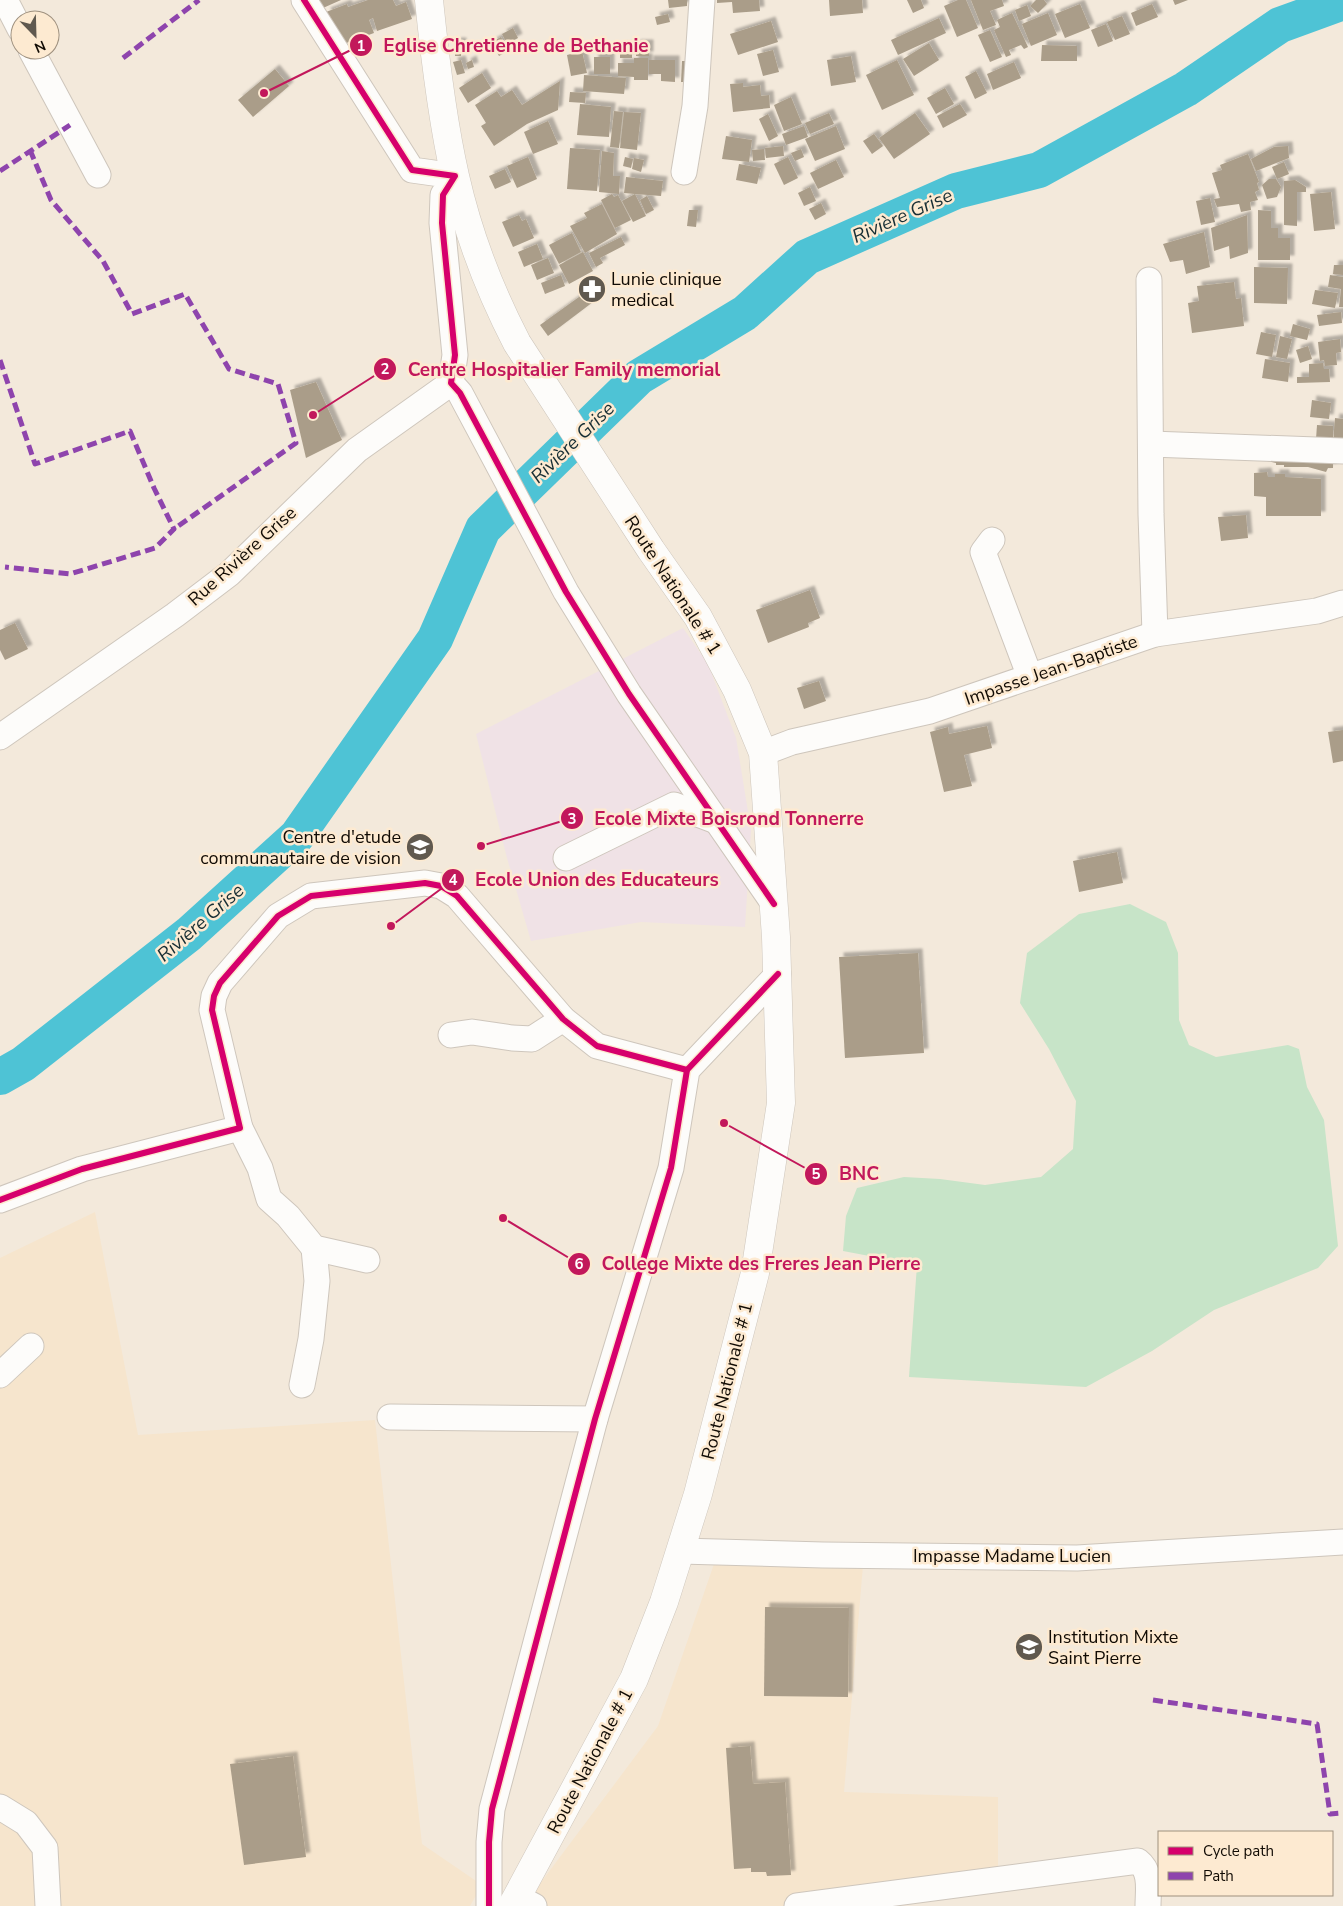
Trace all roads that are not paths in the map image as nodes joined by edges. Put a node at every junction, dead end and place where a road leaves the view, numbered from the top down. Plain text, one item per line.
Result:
1 (304, 0) edge
2 (429, 0) edge
3 (702, 0) edge
4 (36, 60) edge
5 (684, 172) dead end
6 (98, 175) dead end
7 (455, 176) junction
8 (1149, 280) dead end
9 (456, 388) junction
10 (1151, 444) junction
11 (1343, 451) edge
12 (992, 540) dead end
13 (1343, 603) edge
14 (1155, 634) junction
15 (1030, 677) junction
16 (0, 737) edge
17 (763, 753) junction
18 (719, 822) junction
19 (566, 858) dead end
20 (774, 904) junction
21 (778, 974) junction
22 (563, 1019) junction
23 (451, 1035) dead end
24 (687, 1070) junction
25 (240, 1128) junction
26 (0, 1200) edge
27 (314, 1248) junction
28 (367, 1260) dead end
29 (31, 1346) dead end
30 (0, 1375) edge
31 (302, 1385) dead end
32 (390, 1417) dead end
33 (595, 1418) junction
34 (1343, 1542) edge
35 (680, 1551) junction
36 (0, 1807) edge
37 (521, 1903) edge
38 (48, 1906) edge
39 (489, 1906) edge
40 (797, 1906) edge
41 (1148, 1906) edge

1 - 7 street
2 - 7 main road, Route Nationale # 1
3 - 5 street
4 - 6 street
7 - 9 street
7 - 17 main road, Route Nationale # 1
8 - 10 street
9 - 16 street, Rue Rivière Grise
9 - 18 street
10 - 11 street
10 - 14 street
12 - 15 street
13 - 14 street, Impasse Jean-Baptiste
14 - 15 street, Impasse Jean-Baptiste
15 - 17 street, Impasse Jean-Baptiste
17 - 20 main road, Route Nationale # 1
18 - 19 street
18 - 20 street
20 - 21 main road, Route Nationale # 1
21 - 24 street
21 - 35 main road, Route Nationale # 1
22 - 23 street
22 - 24 street
22 - 25 street
24 - 33 street
25 - 26 street
25 - 27 street
27 - 28 street
27 - 31 street
29 - 30 street
32 - 33 street
33 - 39 street
34 - 35 street, Impasse Madame Lucien
35 - 37 main road, Route Nationale # 1
36 - 38 street
40 - 41 street

